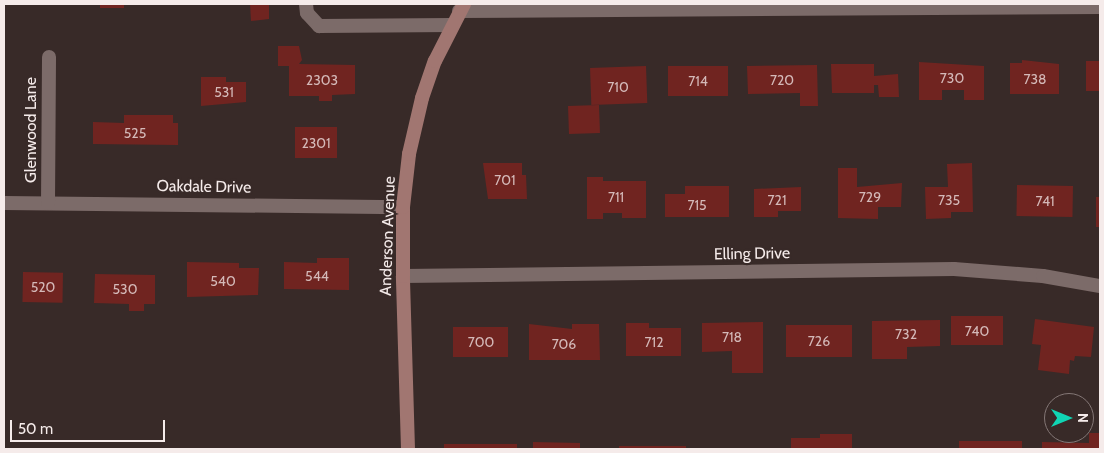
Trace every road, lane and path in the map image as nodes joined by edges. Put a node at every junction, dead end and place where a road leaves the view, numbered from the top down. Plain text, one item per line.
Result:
1 (306, 4) edge
2 (462, 7) edge
3 (1100, 7) edge
4 (452, 25) junction
5 (49, 57) dead end
6 (4, 203) edge
7 (48, 203) junction
8 (403, 207) junction
9 (403, 276) junction
10 (1100, 286) edge
11 (408, 449) edge

1 - 4 street
2 - 3 street
2 - 4 main road, Anderson Avenue
4 - 8 main road, Anderson Avenue
5 - 7 street, Glenwood Lane
6 - 7 street, Oakdale Drive
7 - 8 street, Oakdale Drive
8 - 9 main road, Anderson Avenue
9 - 10 street, Elling Drive
9 - 11 main road, Anderson Avenue

